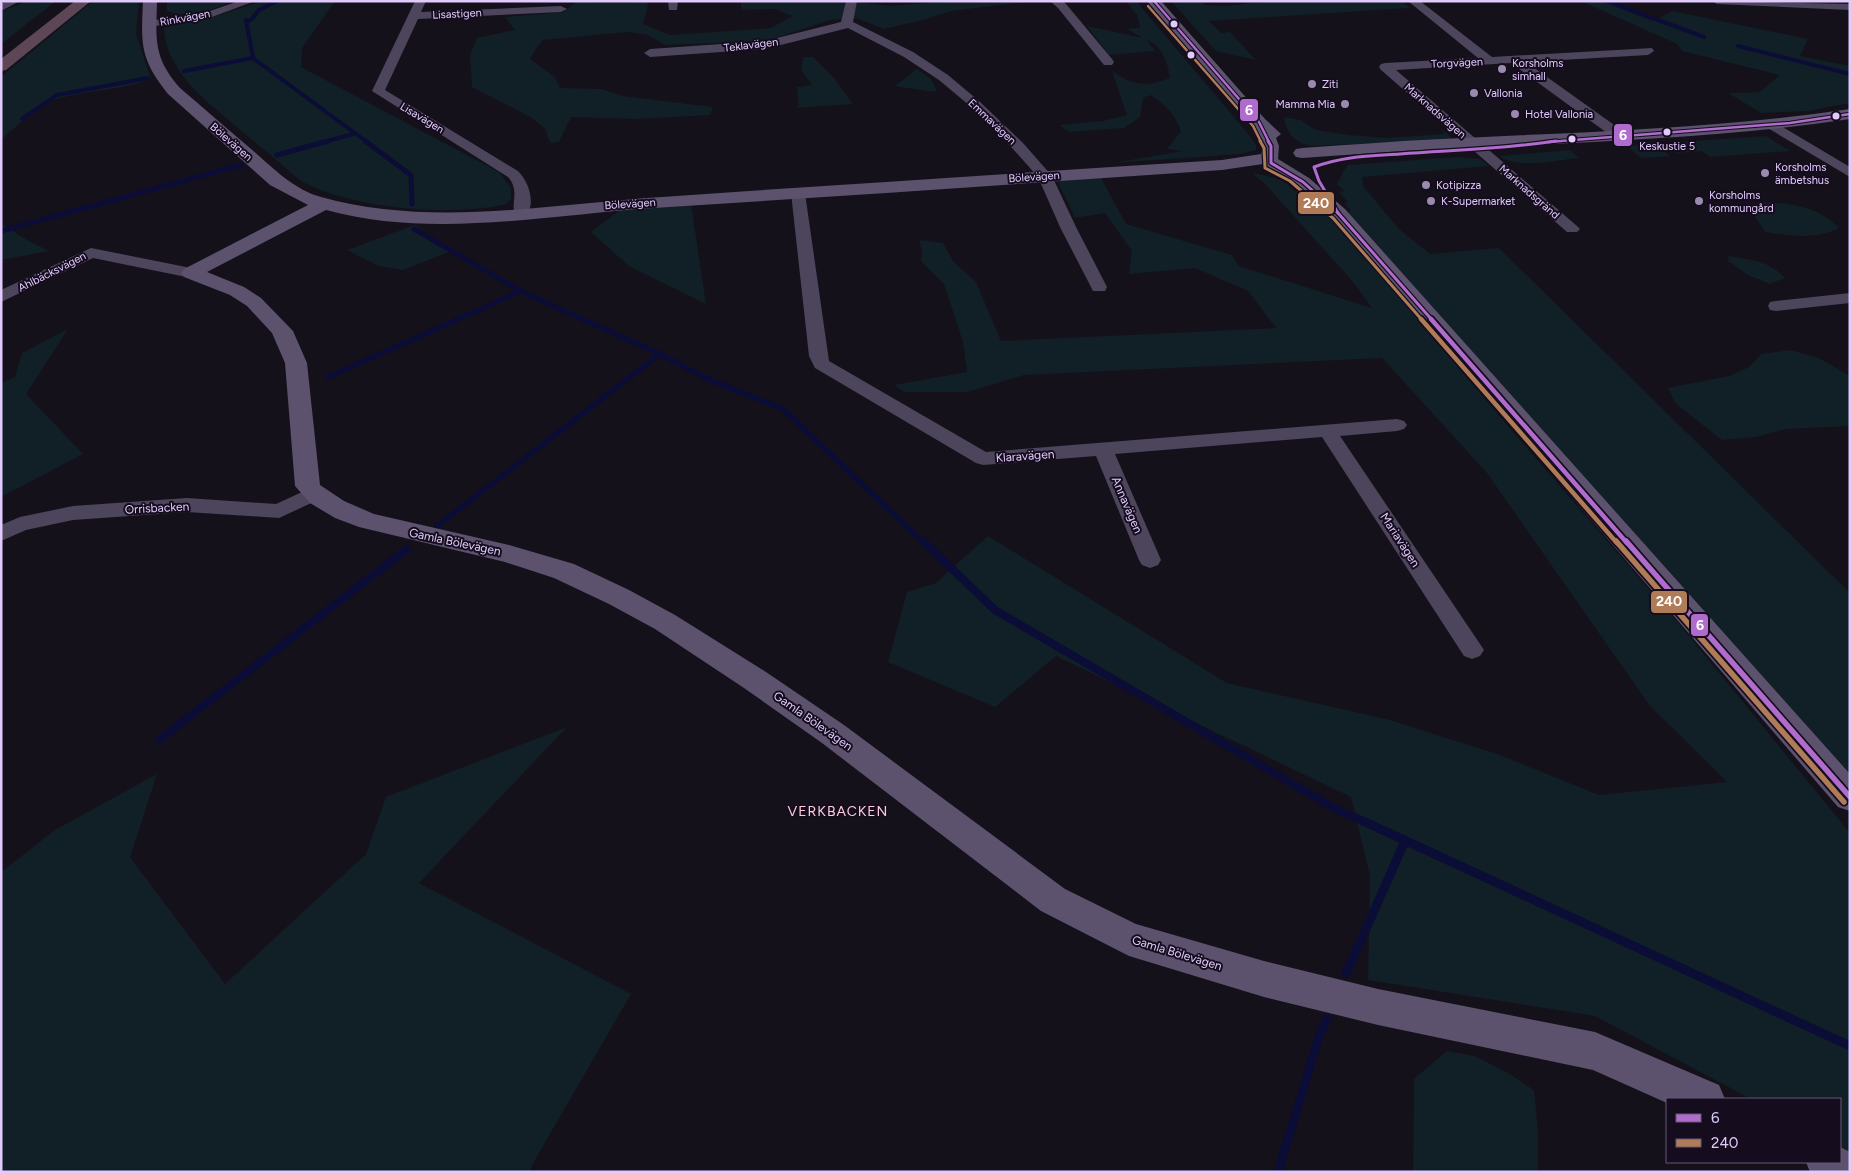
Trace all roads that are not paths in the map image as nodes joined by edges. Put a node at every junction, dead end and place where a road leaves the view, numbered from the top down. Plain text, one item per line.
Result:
1 (15, 1) edge
2 (68, 1) edge
3 (84, 1) edge
4 (150, 1) edge
5 (250, 1) edge
6 (421, 1) edge
7 (852, 1) edge
8 (1055, 1) edge
9 (1154, 1) edge
10 (1413, 1) edge
11 (1717, 1) edge
12 (1850, 7) edge
13 (1, 8) edge
14 (560, 9) dead end
15 (414, 16) junction
16 (149, 24) junction
17 (849, 24) junction
18 (1648, 51) dead end
19 (1, 52) edge
20 (650, 53) dead end
21 (1514, 60) junction
22 (1490, 61) junction
23 (1108, 62) dead end
24 (1, 67) edge
25 (1385, 67) joint
26 (1850, 114) edge
27 (1259, 122) junction
28 (1771, 124) junction
29 (1619, 135) junction
30 (1479, 149) junction
31 (1299, 153) junction
32 (1275, 162) junction
33 (1315, 166) junction
34 (1850, 173) edge
35 (1045, 176) junction
36 (798, 193) junction
37 (325, 203) junction
38 (1338, 213) junction
39 (521, 214) junction
40 (1572, 229) dead end
41 (191, 274) junction
42 (1099, 287) dead end
43 (1, 297) edge
44 (1850, 298) edge
45 (1776, 306) dead end
46 (1397, 424) dead end
47 (1327, 430) junction
48 (1103, 450) junction
49 (313, 494) junction
50 (1, 534) edge
51 (1150, 560) dead end
52 (1472, 650) dead end
53 (1850, 797) edge
54 (1703, 1098) edge
55 (1829, 1163) edge
56 (1843, 1172) edge

1 - 13 street
2 - 19 highway
3 - 24 highway
4 - 16 main road, Bölevägen
5 - 16 street, Rinkvägen
6 - 15 street, Lisavägen
7 - 17 street
8 - 23 street
9 - 27 main road
10 - 22 street
11 - 12 street
14 - 15 street, Lisastigen
15 - 39 street, Lisavägen
16 - 37 main road, Bölevägen
17 - 20 street, Teklavägen
17 - 35 street, Emmavägen
18 - 21 street, Torgvägen
21 - 22 street, Torgvägen
21 - 29 street
22 - 25 street, Torgvägen
25 - 30 street, Marknadsvägen
26 - 28 main road
27 - 31 main road
27 - 32 main road
28 - 29 main road
28 - 34 street
29 - 30 main road
30 - 31 main road
30 - 33 main road
30 - 40 street, Marknadsgränd
31 - 32 main road
31 - 33 main road
32 - 33 main road
32 - 35 main road, Bölevägen
32 - 38 main road
33 - 38 main road
35 - 36 main road, Bölevägen
35 - 42 street, Emmavägen
36 - 39 main road, Bölevägen
36 - 48 street, Klaravägen
37 - 39 main road, Bölevägen
37 - 41 main road
38 - 53 main road
41 - 43 street, Ahlbäcksvägen
41 - 49 main road
44 - 45 street
46 - 47 street, Klaravägen
47 - 48 street, Klaravägen
47 - 52 street, Mariavägen
48 - 51 street, Annavägen
49 - 50 street, Orrisbacken
49 - 54 main road, Gamla Bölevägen
55 - 56 main road

